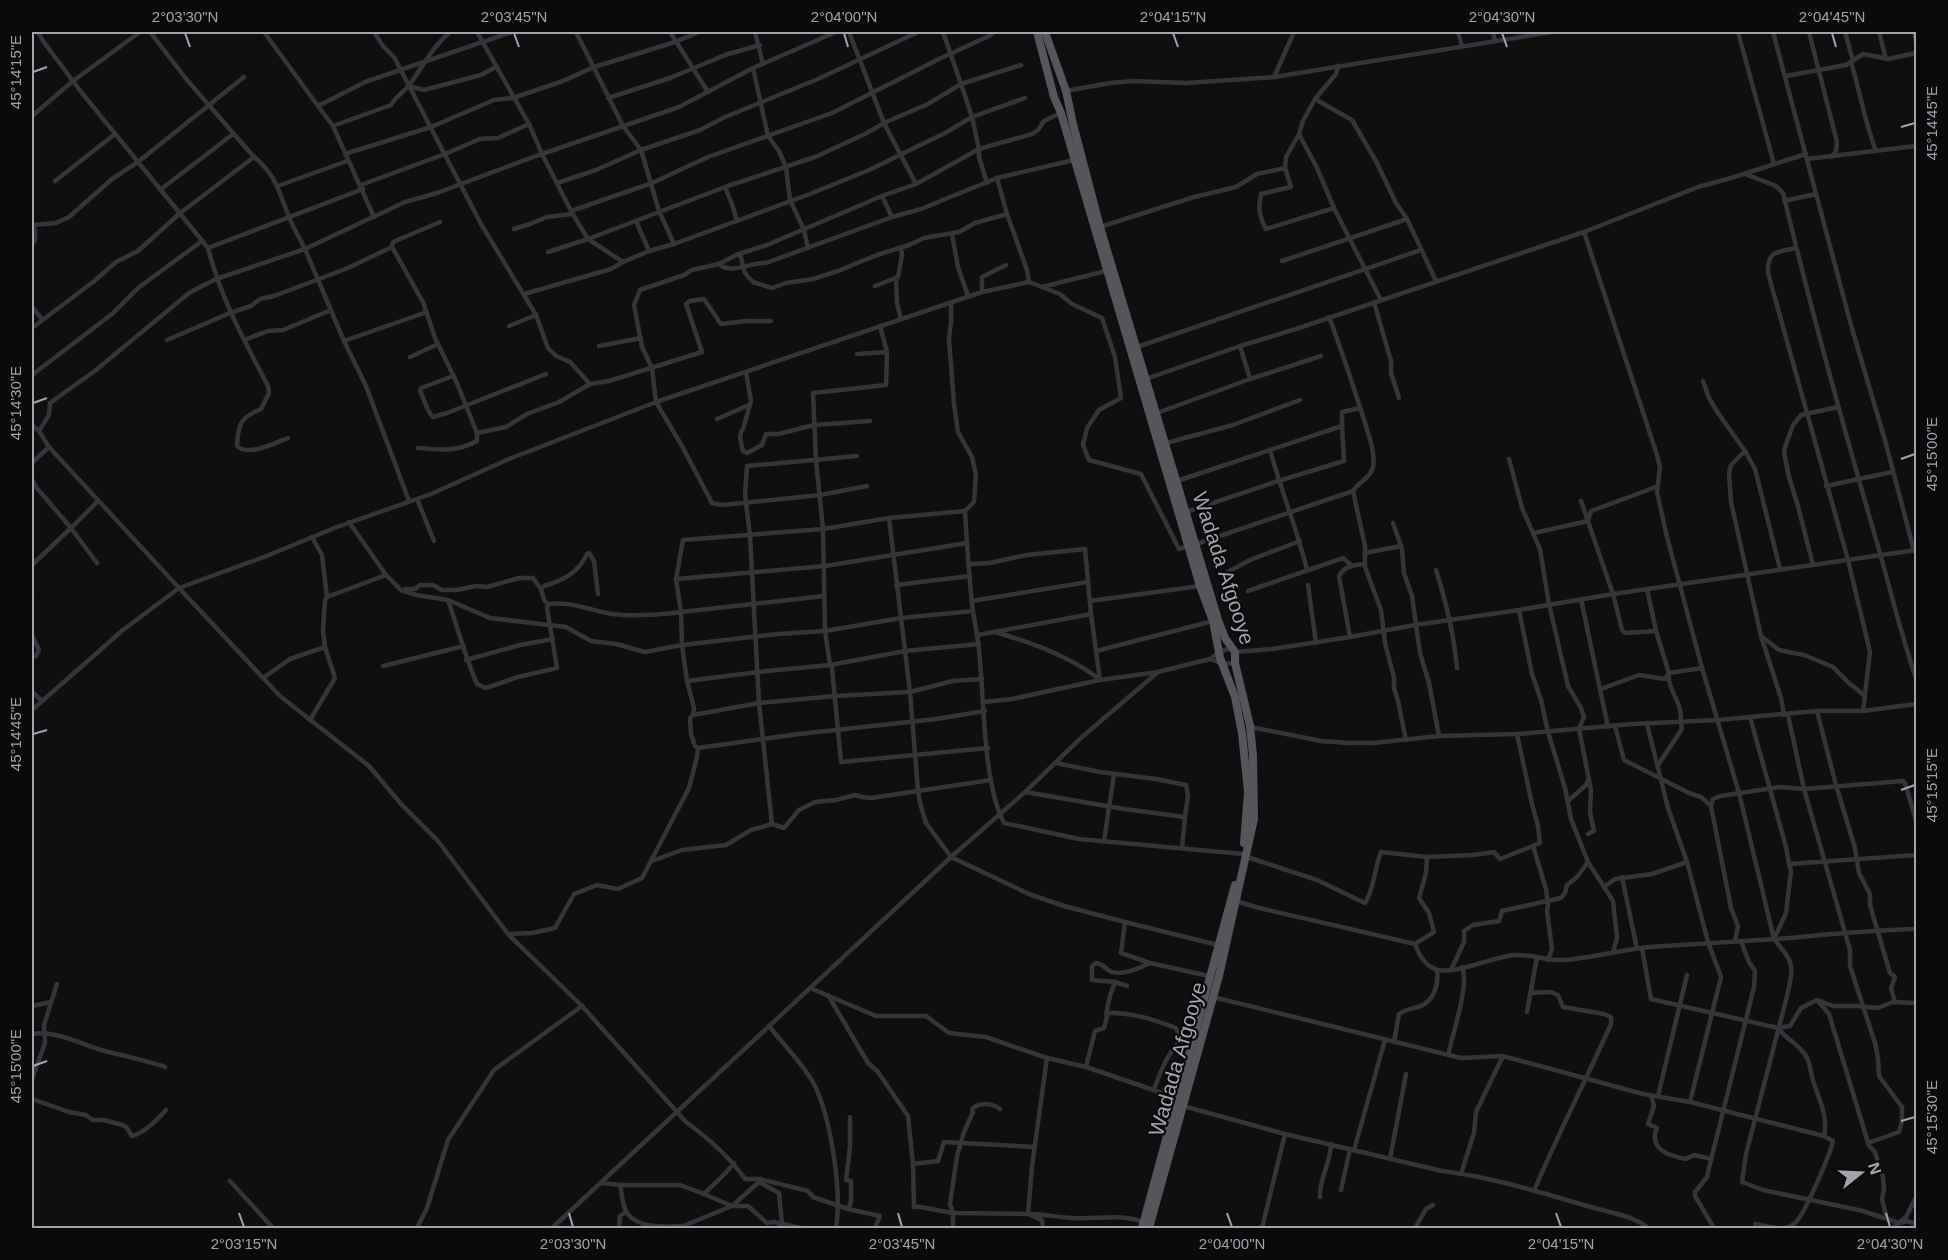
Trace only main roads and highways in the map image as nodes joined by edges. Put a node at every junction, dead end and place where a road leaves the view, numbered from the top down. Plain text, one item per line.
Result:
1 (1037, 32) edge
2 (1045, 32) edge
3 (1052, 90) junction
4 (1066, 91) junction
5 (1055, 100) junction
6 (1192, 545) junction
7 (1245, 855) junction
8 (1145, 1226) edge

1 - 3 highway, Wadada Afgooye
2 - 4 highway, Wadada Afgooye
3 - 4 highway
3 - 5 highway, Wadada Afgooye
4 - 5 highway
4 - 6 highway, Wadada Afgooye
5 - 6 highway, Wadada Afgooye
6 - 7 highway, Wadada Afgooye
6 - 7 highway, Wadada Afgooye
7 - 8 highway, Wadada Afgooye
7 - 8 highway, Wadada Afgooye

